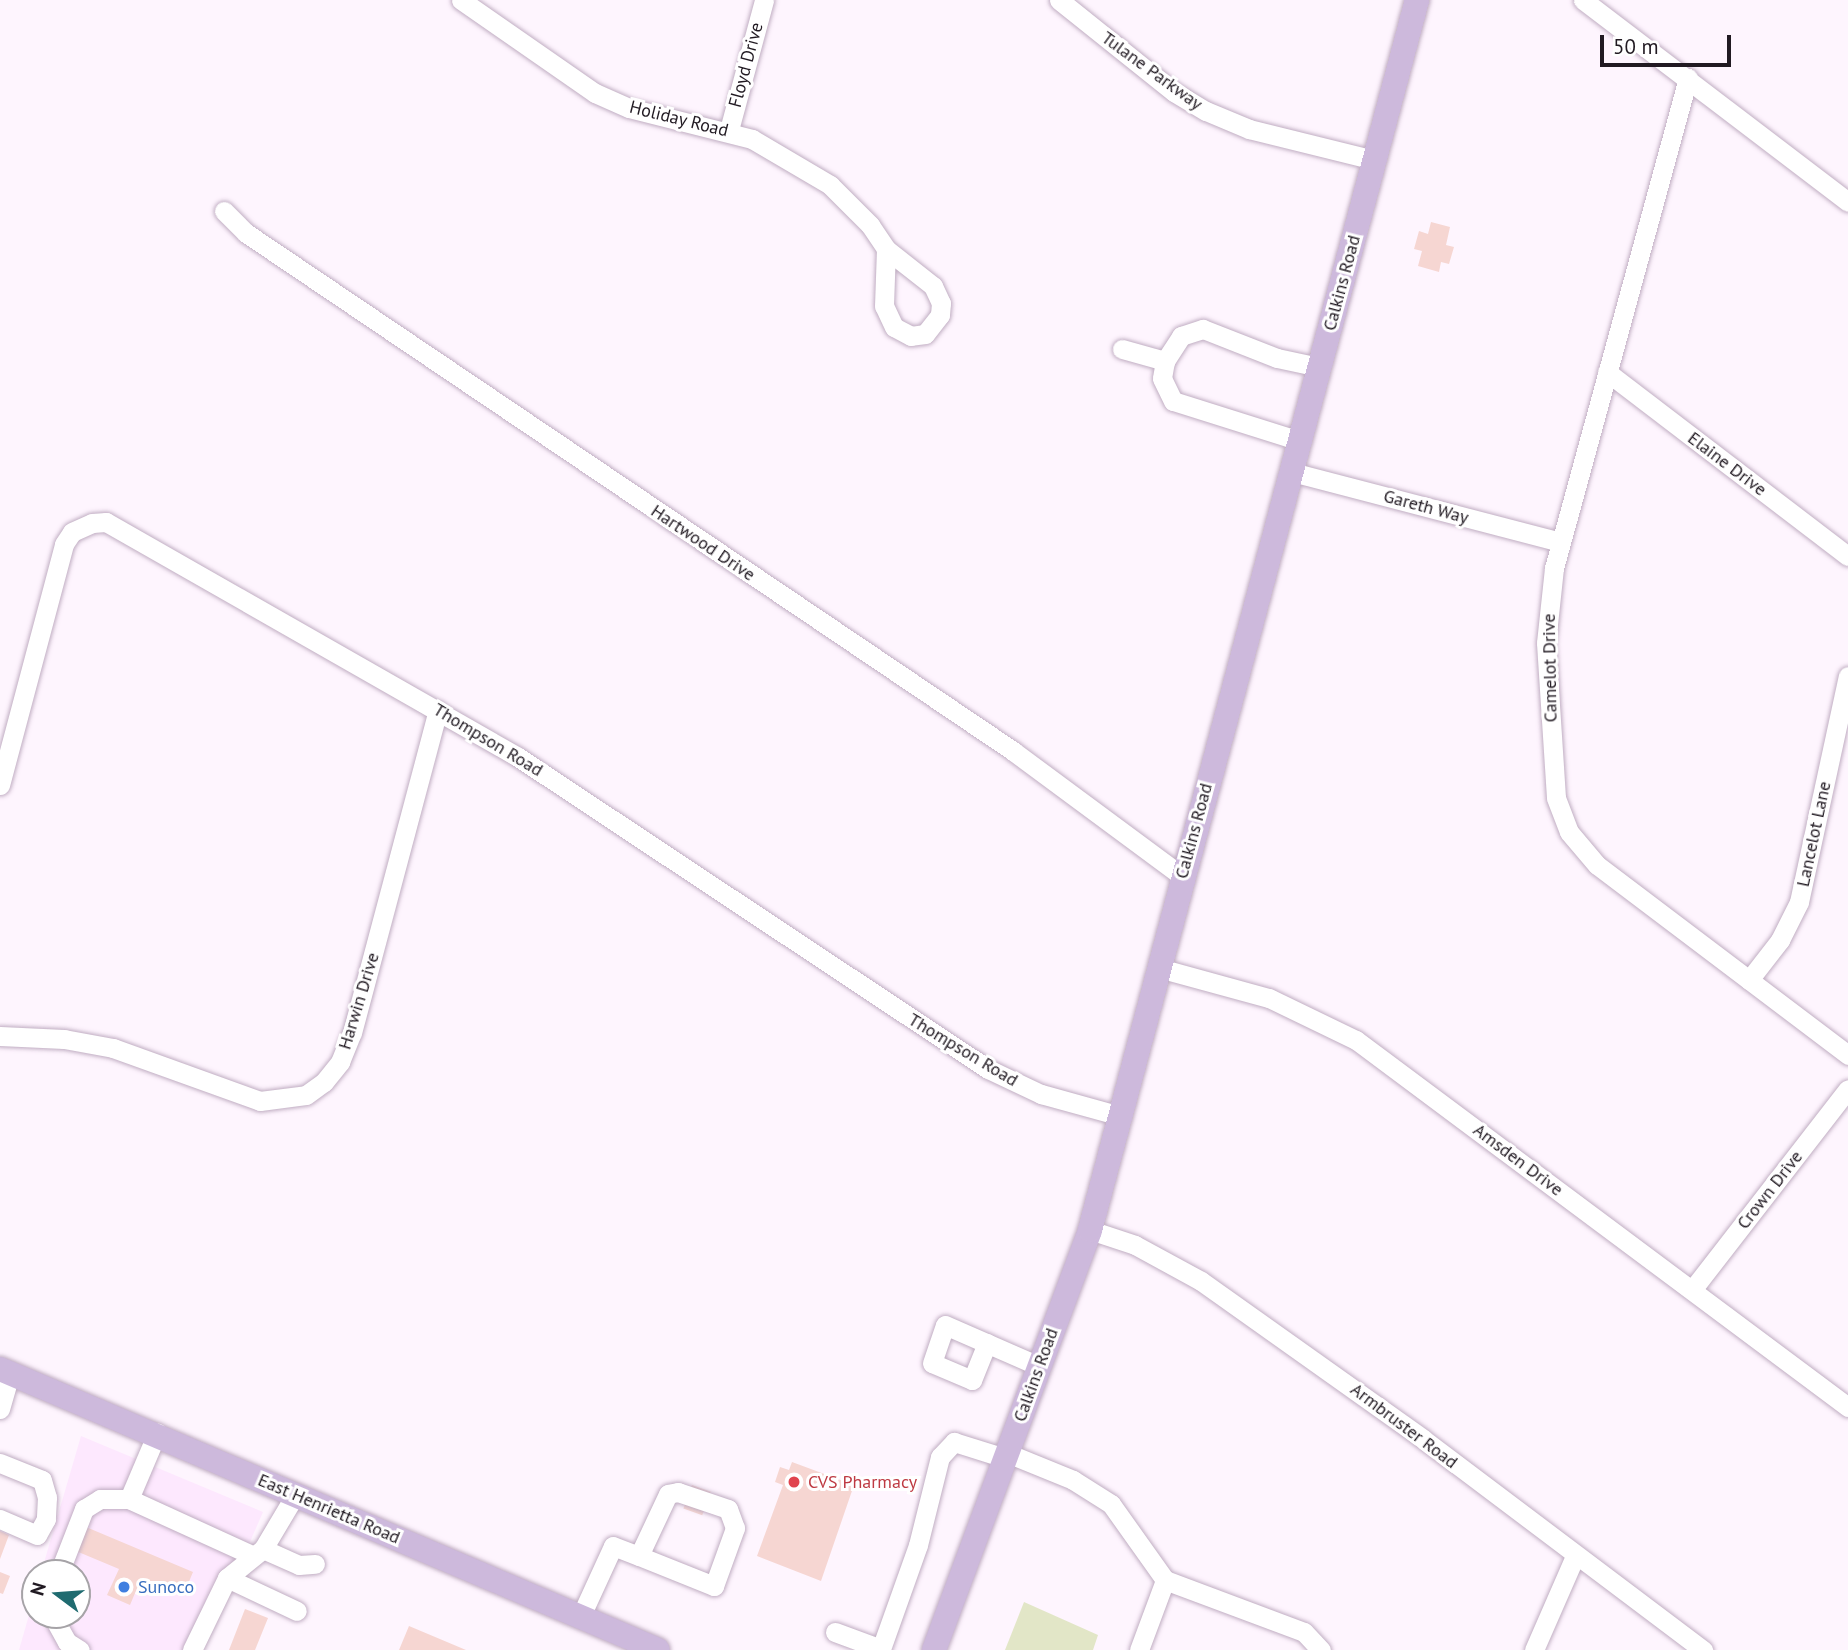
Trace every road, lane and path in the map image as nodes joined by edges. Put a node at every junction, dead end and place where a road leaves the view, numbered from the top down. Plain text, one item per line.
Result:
1 (764, 0) edge
2 (1059, 0) edge
3 (1417, 0) edge
4 (1583, 0) edge
5 (468, 2) edge
6 (1688, 78) junction
7 (729, 131) junction
8 (1374, 160) junction
9 (1848, 202) edge
10 (224, 211) dead end
11 (886, 249) dead end
12 (1122, 349) dead end
13 (1166, 362) junction
14 (1320, 367) junction
15 (1607, 372) junction
16 (1300, 441) junction
17 (1292, 472) junction
18 (1560, 542) junction
19 (1848, 556) edge
20 (1848, 676) edge
21 (438, 710) junction
22 (6, 742) edge
23 (0, 785) edge
24 (1182, 876) junction
25 (1160, 968) junction
26 (1749, 979) junction
27 (0, 1036) edge
28 (1848, 1055) edge
29 (1848, 1089) edge
30 (1121, 1116) junction
31 (1090, 1230) junction
32 (1692, 1290) junction
33 (988, 1343) dead end
34 (1040, 1366) junction
35 (5, 1371) edge
36 (1848, 1407) edge
37 (0, 1409) edge
38 (157, 1433) junction
39 (1006, 1456) junction
40 (0, 1463) edge
41 (295, 1495) junction
42 (129, 1499) junction
43 (0, 1520) edge
44 (259, 1552) junction
45 (639, 1556) junction
46 (1576, 1556) junction
47 (65, 1559) edge
48 (315, 1564) dead end
49 (227, 1578) junction
50 (1165, 1580) junction
51 (297, 1611) dead end
52 (580, 1618) junction
53 (60, 1629) edge
54 (835, 1632) dead end
55 (80, 1650) edge
56 (192, 1650) edge
57 (657, 1650) edge
58 (934, 1650) edge
59 (1139, 1650) edge
60 (1321, 1650) edge
61 (1534, 1650) edge
62 (1703, 1650) edge

1 - 7 street, Floyd Drive
2 - 8 street, Tulane Parkway
3 - 8 main road, Calkins Road
4 - 6 street
5 - 7 street, Holiday Road
6 - 9 street
6 - 15 street, Camelot Drive
7 - 11 street, Holiday Road
8 - 14 main road, Calkins Road
10 - 24 street, Hartwood Drive
12 - 13 street
13 - 14 street
13 - 16 street
14 - 16 main road, Calkins Road
15 - 18 street, Camelot Drive
15 - 19 street, Elaine Drive
16 - 17 main road, Calkins Road
17 - 18 street, Gareth Way
17 - 24 main road, Calkins Road
18 - 26 street, Camelot Drive
20 - 26 street, Lancelot Lane
21 - 22 street, Thompson Road
21 - 27 street, Harwin Drive
21 - 30 street, Thompson Road
22 - 23 street, Thompson Road
24 - 25 main road, Calkins Road
25 - 30 main road, Calkins Road
25 - 32 street, Amsden Drive
26 - 28 street, Camelot Drive
29 - 32 street, Crown Drive
30 - 31 main road, Calkins Road
31 - 34 main road, Calkins Road
31 - 46 street, Armbruster Road
32 - 36 street, Amsden Drive
33 - 34 street
34 - 39 main road, Calkins Road
35 - 37 street
35 - 38 main road, East Henrietta Road
38 - 41 main road, East Henrietta Road
38 - 42 street
39 - 50 street
39 - 54 street
39 - 58 main road, Calkins Road
40 - 43 street
41 - 44 street
41 - 52 main road, East Henrietta Road
42 - 44 street
42 - 47 street
44 - 48 street
44 - 49 street
45 - 45 street
45 - 52 street
46 - 61 street
46 - 62 street, Armbruster Road
49 - 51 street
49 - 56 street
50 - 59 street
50 - 60 street
52 - 57 main road, East Henrietta Road
53 - 55 street

